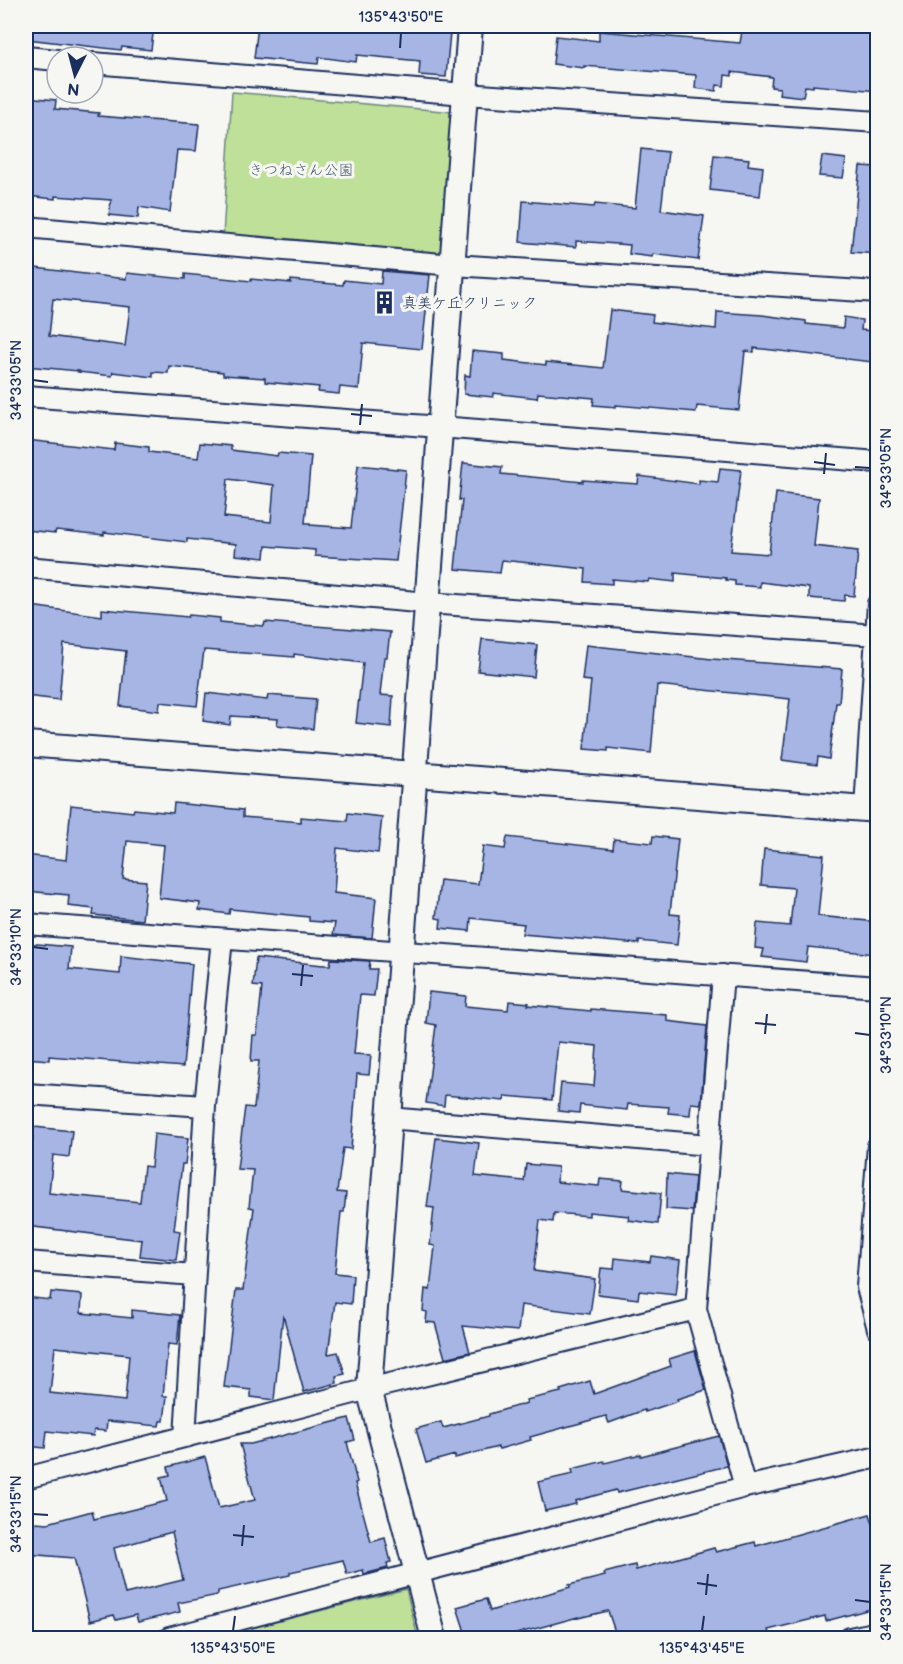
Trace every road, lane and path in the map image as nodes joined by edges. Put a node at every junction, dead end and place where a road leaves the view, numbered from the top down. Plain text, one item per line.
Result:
1 (470, 26) edge
2 (26, 57) edge
3 (45, 59) edge
4 (105, 64) edge
5 (465, 94) junction
6 (878, 122) edge
7 (26, 226) edge
8 (453, 265) junction
9 (878, 292) edge
10 (26, 396) edge
11 (440, 427) junction
12 (878, 462) edge
13 (26, 567) edge
14 (428, 603) junction
15 (878, 604) edge
16 (876, 635) junction
17 (26, 744) edge
18 (415, 775) junction
19 (871, 809) edge
20 (26, 924) edge
21 (222, 939) junction
22 (400, 951) junction
23 (723, 975) junction
24 (878, 987) edge
25 (26, 1094) edge
26 (205, 1106) junction
27 (388, 1118) junction
28 (709, 1145) junction
29 (878, 1146) edge
30 (26, 1262) edge
31 (194, 1275) junction
32 (696, 1309) junction
33 (878, 1329) edge
34 (369, 1389) junction
35 (185, 1437) junction
36 (878, 1457) edge
37 (26, 1478) edge
38 (745, 1487) junction
39 (418, 1573) junction
40 (878, 1632) edge
41 (169, 1638) edge
42 (434, 1638) edge
43 (850, 1638) edge

1 - 5 street
2 - 3 street
4 - 5 street
5 - 6 street
5 - 8 street
7 - 8 street
8 - 9 street
8 - 11 street
10 - 11 street
11 - 12 street
11 - 14 street
13 - 14 street
14 - 16 street
14 - 18 street
15 - 16 street
16 - 19 street
17 - 18 street
18 - 19 street
18 - 22 street
20 - 21 street
21 - 22 street
21 - 26 street
22 - 23 street
22 - 27 street
23 - 24 street
23 - 28 street
25 - 26 street
26 - 31 street
27 - 28 street
27 - 34 street
28 - 32 street
29 - 33 street
30 - 31 street
31 - 35 street
32 - 34 street
32 - 38 street
34 - 35 street
34 - 39 street
35 - 37 street
36 - 38 street
38 - 39 street
39 - 41 street
39 - 42 street
40 - 43 street

